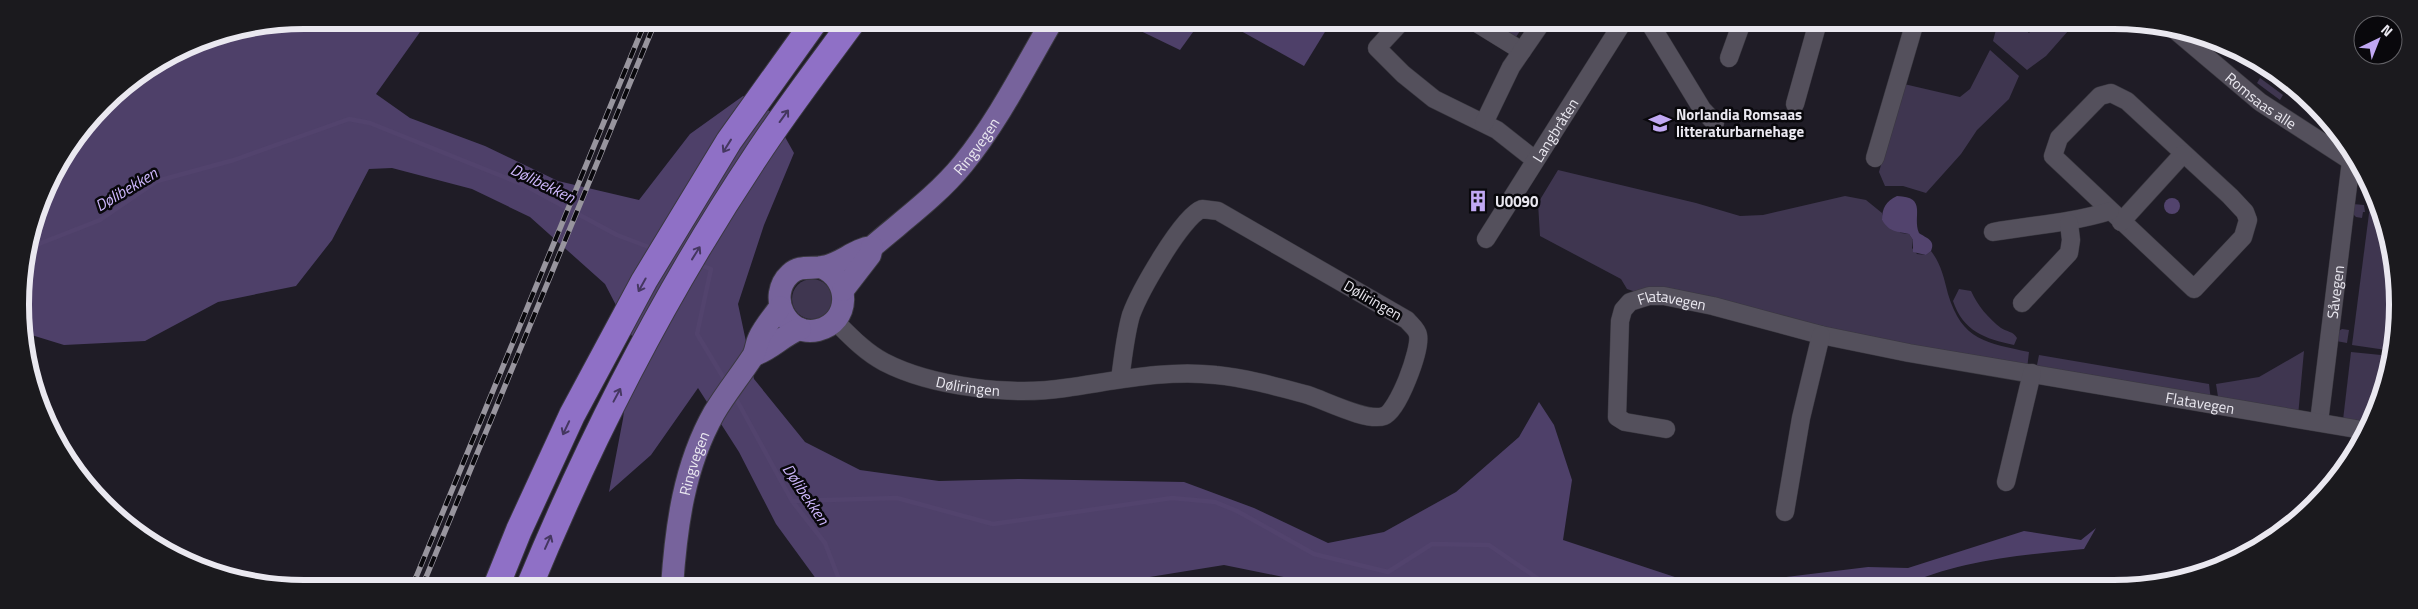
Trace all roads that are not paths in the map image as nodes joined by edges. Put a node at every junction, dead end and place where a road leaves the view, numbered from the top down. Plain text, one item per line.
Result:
1 (810, 29) edge
2 (847, 29) edge
3 (1047, 29) edge
4 (1395, 29) edge
5 (1487, 29) edge
6 (1537, 29) edge
7 (1619, 29) edge
8 (1652, 29) edge
9 (1739, 29) edge
10 (1816, 29) edge
11 (1913, 29) edge
12 (2184, 38) edge
13 (1522, 51) junction
14 (1729, 58) dead end
15 (1795, 104) dead end
16 (1484, 123) junction
17 (1715, 123) dead end
18 (2183, 154) junction
19 (1875, 158) dead end
20 (2347, 158) edge
21 (1535, 160) junction
22 (2351, 166) edge
23 (2115, 216) junction
24 (2069, 222) junction
25 (1993, 232) dead end
26 (1486, 239) dead end
27 (872, 247) junction
28 (821, 267) junction
29 (843, 290) junction
30 (2022, 303) dead end
31 (780, 307) junction
32 (834, 321) junction
33 (800, 329) junction
34 (1821, 335) junction
35 (754, 355) junction
36 (2032, 373) junction
37 (1120, 380) junction
38 (2319, 422) junction
39 (1666, 429) dead end
40 (2359, 429) edge
41 (2006, 482) dead end
42 (1785, 512) dead end
43 (498, 580) edge
44 (532, 580) edge
45 (673, 580) edge

1 -> 43 highway
44 -> 2 highway
3 - 27 main road, Ringvegen
4 - 16 street
5 - 13 street
6 - 13 street
7 - 21 street, Langbråten
8 - 17 street
9 - 14 street
10 - 15 street
11 - 19 street
12 - 20 street, Romsaas alle
13 - 16 street
16 - 21 street
18 - 23 street
18 - 23 street
18 - 23 street
21 - 26 street, Langbråten
22 - 38 street, Såvegen
23 - 24 street
24 - 25 street
24 - 30 street
27 - 28 main road, Ringvegen
27 - 29 main road, Ringvegen
28 - 29 main road
28 - 31 main road
29 - 32 main road
31 - 33 main road
31 - 35 main road, Ringvegen
32 - 33 main road
32 - 37 street, Døliringen
33 - 35 main road, Ringvegen
34 - 36 street, Flatavegen
34 - 39 street, Flatavegen
34 - 42 street
35 - 45 main road, Ringvegen
36 - 38 street, Flatavegen
36 - 41 street
37 - 37 street, Døliringen
38 - 40 street, Flatavegen

